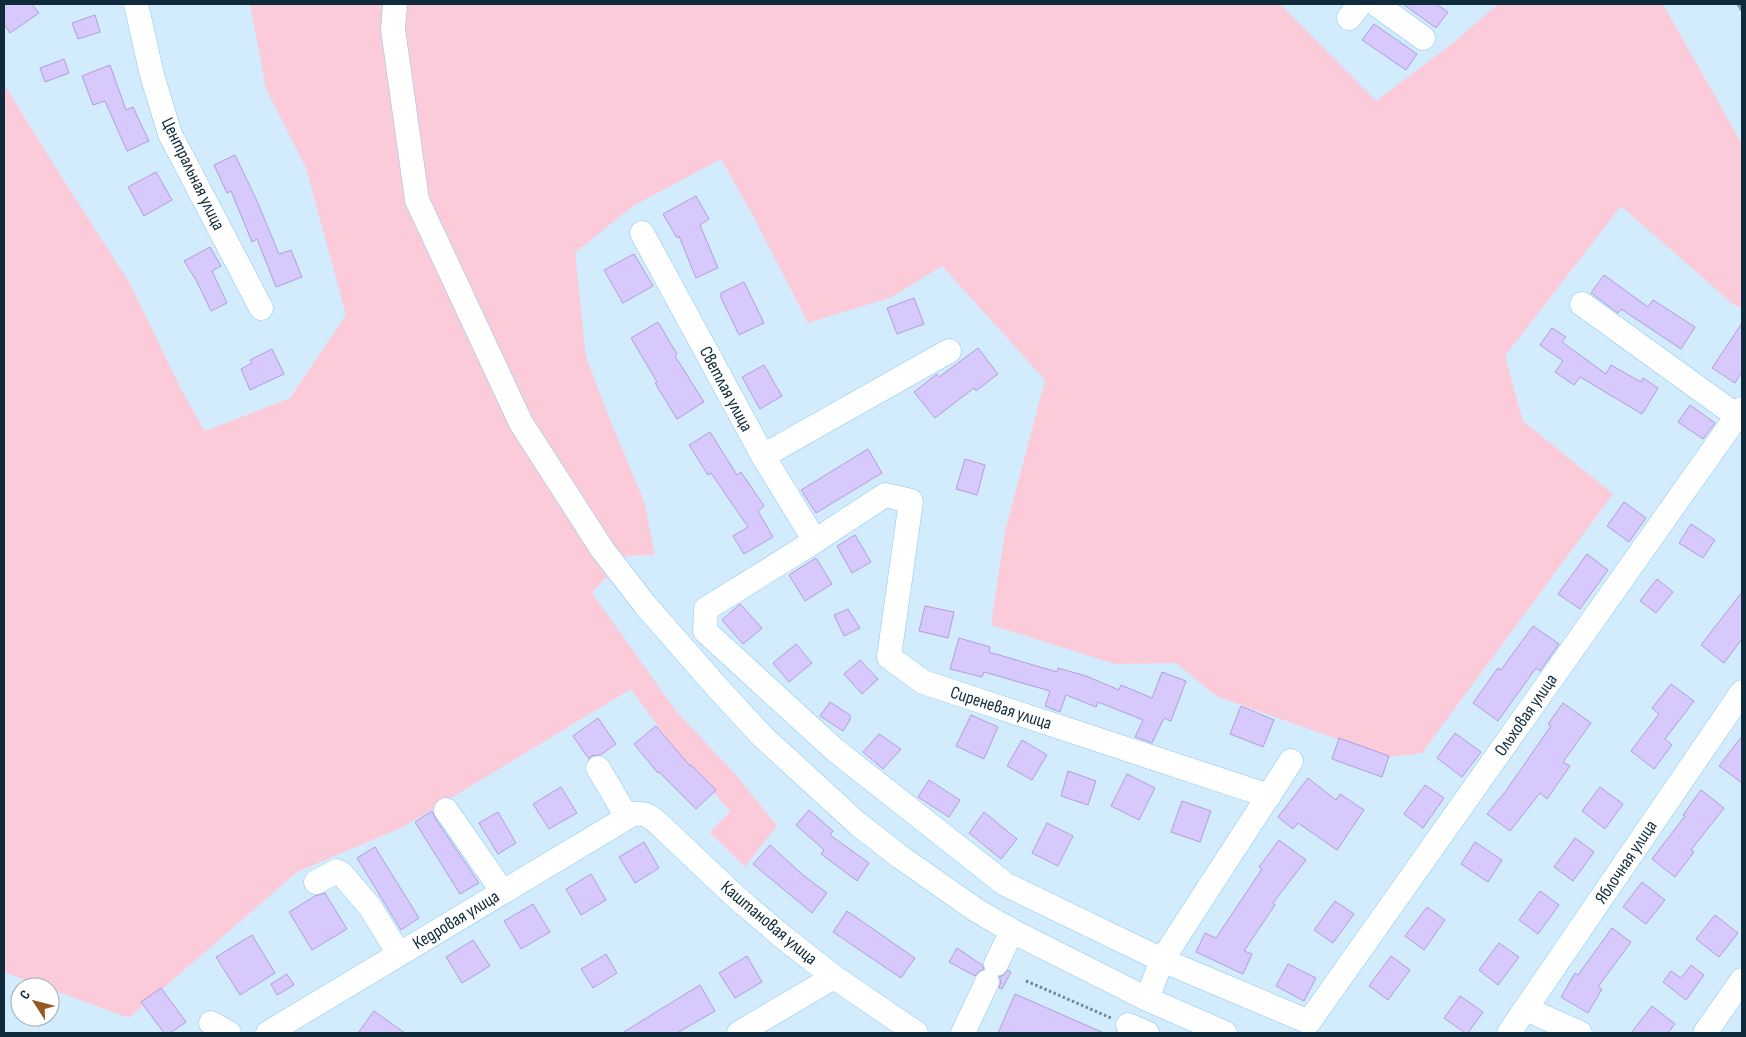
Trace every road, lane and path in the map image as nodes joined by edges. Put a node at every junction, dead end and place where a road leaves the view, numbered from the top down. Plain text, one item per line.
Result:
1 (136, 4) edge
2 (395, 4) edge
3 (1376, 4) edge
4 (1423, 38) dead end
5 (642, 233) dead end
6 (1582, 304) dead end
7 (261, 308) dead end
8 (949, 351) dead end
9 (1740, 412) edge
10 (763, 456) junction
11 (815, 541) junction
12 (1742, 692) edge
13 (1291, 761) dead end
14 (598, 768) dead end
15 (1269, 796) junction
16 (446, 810) dead end
17 (627, 817) junction
18 (316, 882) dead end
19 (503, 892) junction
20 (1012, 931) junction
21 (398, 954) junction
22 (1162, 960) junction
23 (834, 977) junction
24 (1742, 980) edge
25 (1026, 981) dead end
26 (1147, 999) junction
27 (1526, 1009) junction
28 (1188, 1026) edge
29 (1138, 1029) edge
30 (282, 1030) edge
31 (739, 1033) edge
32 (916, 1033) edge
33 (963, 1033) edge
34 (1226, 1033) edge
35 (1509, 1033) edge
36 (1580, 1033) edge
37 (1706, 1033) edge

1 - 7 street, Центральная улица
2 - 20 street
3 - 4 street
5 - 10 street, Светлая улица
6 - 9 street
8 - 10 street
9 - 22 street, Ольховая улица
10 - 11 street, Светлая улица
11 - 15 street, Сиреневая улица
11 - 22 street
12 - 27 street, Яблочная улица
13 - 15 street
14 - 17 street
15 - 22 street
16 - 19 street
17 - 19 street, Кедровая улица
17 - 23 street, Каштановая улица
18 - 21 street
19 - 21 street, Кедровая улица
20 - 26 street
20 - 33 street
21 - 30 street, Кедровая улица
22 - 26 street
23 - 31 street
23 - 32 street, Каштановая улица
24 - 37 street
25 - 29 path
26 - 28 street
27 - 35 street, Яблочная улица
27 - 36 street
28 - 34 street

